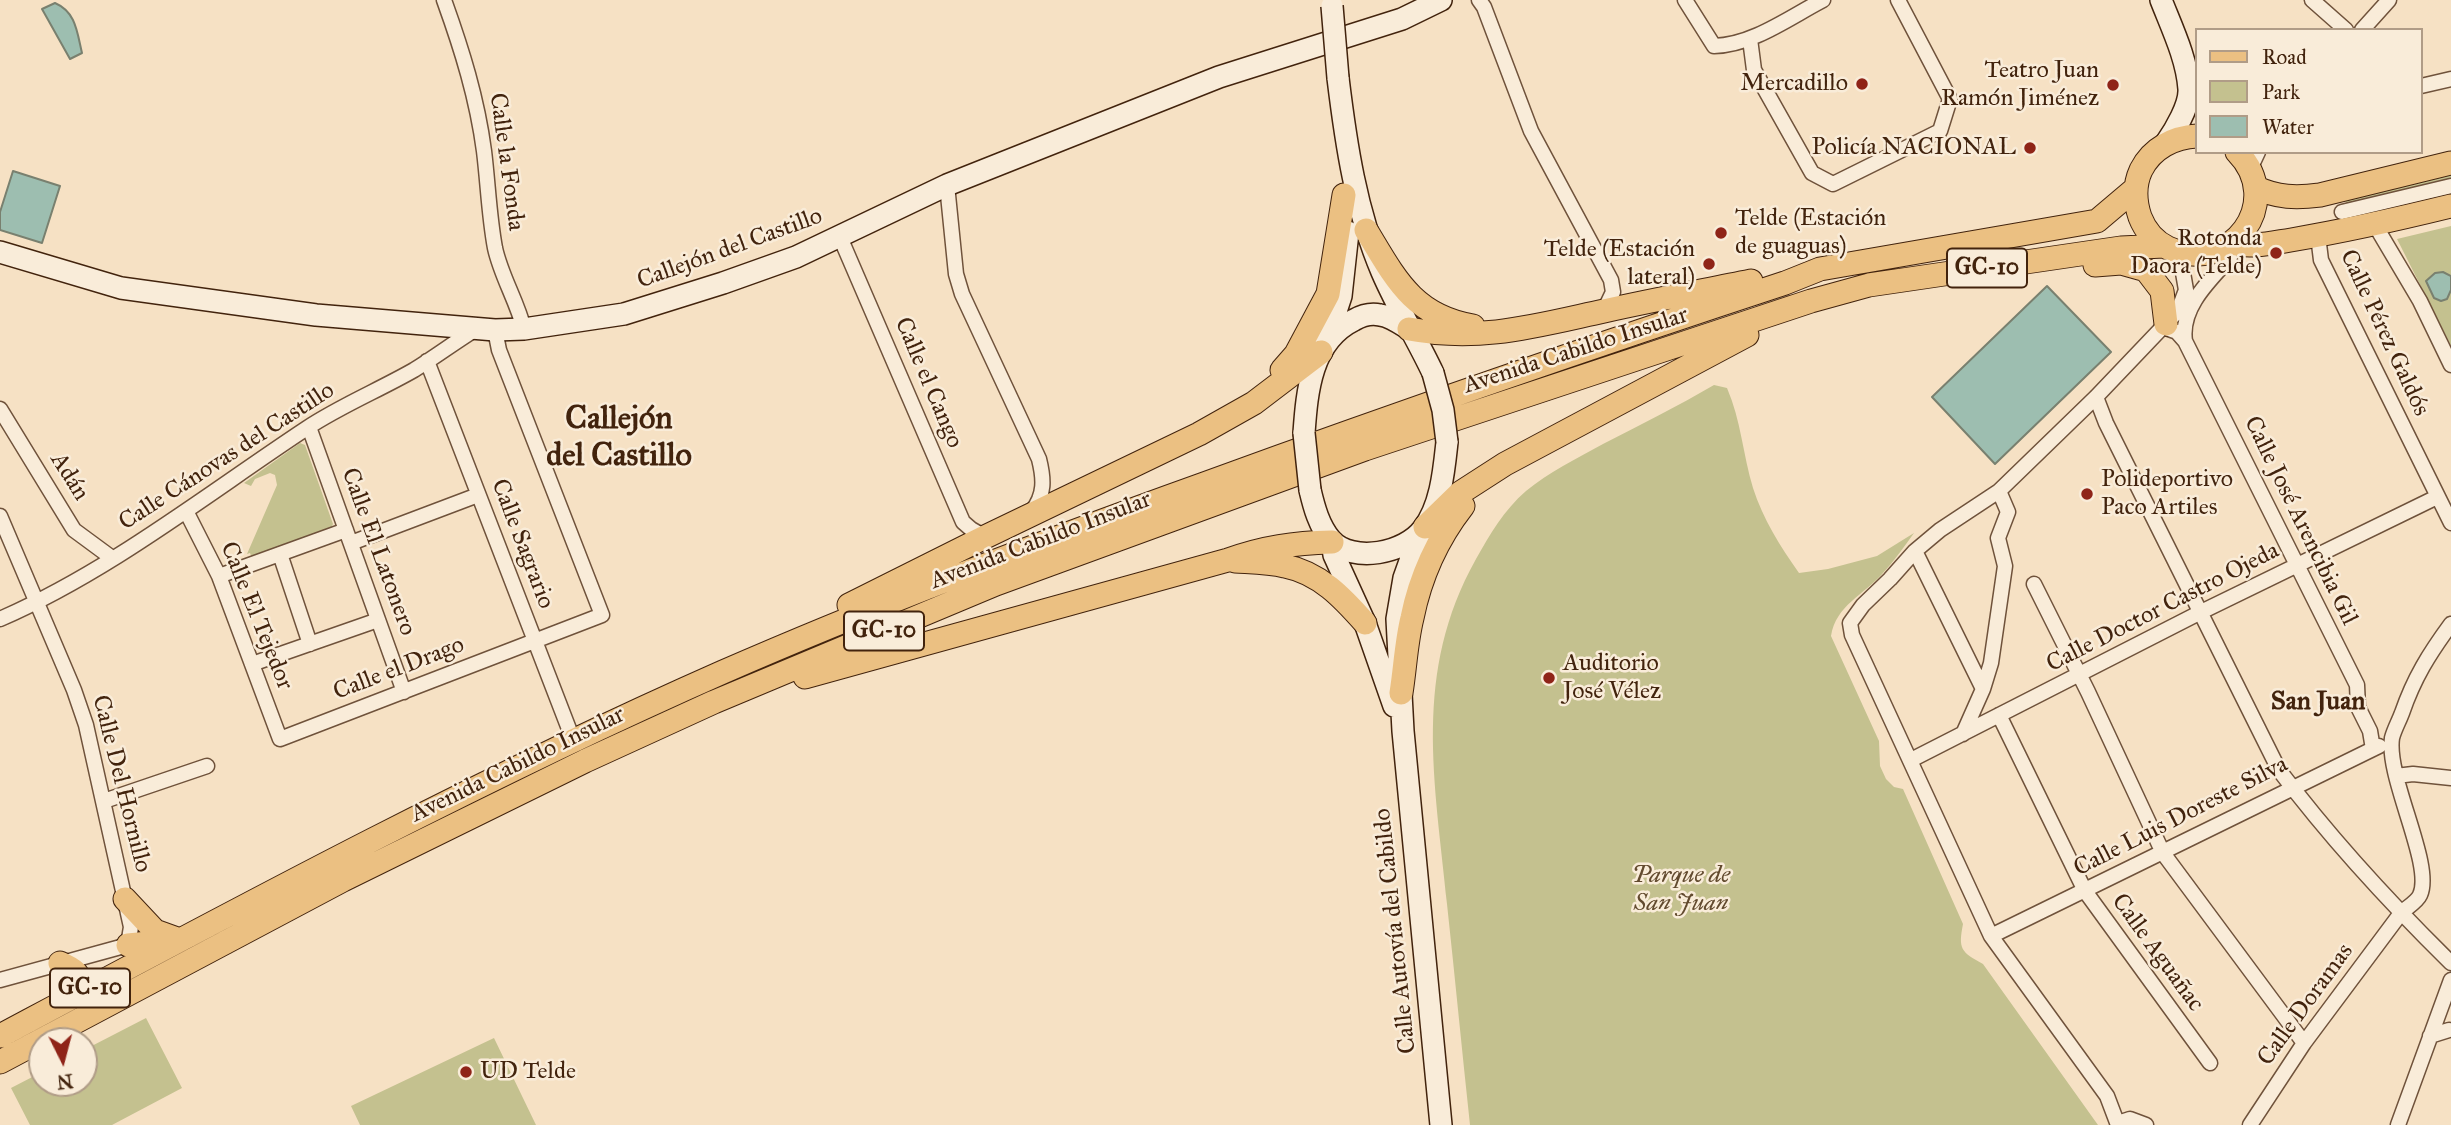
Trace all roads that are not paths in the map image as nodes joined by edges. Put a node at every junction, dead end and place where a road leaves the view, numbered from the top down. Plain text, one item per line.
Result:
1 (444, 0) edge
2 (1441, 0) edge
3 (1479, 0) edge
4 (1685, 0) edge
5 (1823, 0) edge
6 (1898, 0) edge
7 (2162, 0) edge
8 (2312, 0) edge
9 (2389, 0) edge
10 (1332, 3) edge
11 (2344, 28) edge
12 (2364, 28) edge
13 (1750, 38) junction
14 (2196, 60) edge
15 (2451, 79) edge
16 (2423, 86) edge
17 (1345, 135) junction
18 (2196, 136) edge
19 (2166, 143) junction
20 (2451, 163) edge
21 (2250, 165) edge
22 (947, 185) junction
23 (2451, 186) edge
24 (2136, 188) junction
25 (1345, 195) junction
26 (2451, 206) edge
27 (2342, 212) dead end
28 (2375, 225) junction
29 (1366, 230) junction
30 (2318, 236) junction
31 (840, 237) junction
32 (2230, 244) junction
33 (2166, 247) junction
34 (0, 252) edge
35 (2029, 262) junction
36 (1820, 269) junction
37 (1811, 301) junction
38 (1604, 311) junction
39 (2164, 325) junction
40 (486, 329) junction
41 (524, 329) junction
42 (1409, 329) junction
43 (1504, 331) junction
44 (2185, 341) junction
45 (1323, 348) junction
46 (427, 361) junction
47 (2451, 366) edge
48 (2096, 397) junction
49 (1254, 403) junction
50 (0, 409) edge
51 (309, 427) junction
52 (1486, 476) junction
53 (1999, 491) junction
54 (478, 495) junction
55 (2437, 497) junction
56 (186, 511) junction
57 (0, 516) edge
58 (1027, 518) junction
59 (2451, 523) edge
60 (1422, 530) junction
61 (348, 537) junction
62 (985, 537) junction
63 (1332, 542) junction
64 (1915, 551) junction
65 (280, 554) junction
66 (111, 558) junction
67 (1228, 560) junction
68 (2297, 566) junction
69 (219, 576) junction
70 (2034, 584) dead end
71 (37, 603) junction
72 (2201, 612) junction
73 (0, 619) edge
74 (378, 620) junction
75 (1365, 623) junction
76 (2451, 624) edge
77 (535, 641) junction
78 (310, 643) junction
79 (252, 664) junction
80 (723, 673) junction
81 (2079, 675) junction
82 (1983, 689) junction
83 (404, 692) junction
84 (1401, 693) junction
85 (714, 702) junction
86 (1999, 715) junction
87 (1403, 731) junction
88 (1963, 733) junction
89 (280, 739) joint
90 (2392, 739) junction
91 (574, 742) junction
92 (2373, 749) junction
93 (1911, 760) junction
94 (206, 766) dead end
95 (2396, 776) junction
96 (2451, 778) edge
97 (2291, 787) junction
98 (104, 801) junction
99 (2163, 853) junction
100 (2085, 891) junction
101 (125, 899) junction
102 (2401, 913) junction
103 (1991, 936) junction
104 (180, 940) junction
105 (128, 944) junction
106 (60, 963) junction
107 (2451, 963) edge
108 (0, 980) edge
109 (2451, 980) edge
110 (75, 996) junction
111 (2449, 1030) dead end
112 (2430, 1035) junction
113 (0, 1036) edge
114 (2304, 1043) junction
115 (0, 1062) edge
116 (2210, 1063) dead end
117 (2118, 1124) edge
118 (1441, 1125) edge
119 (2146, 1125) edge
120 (2250, 1125) edge
121 (2398, 1125) edge

1 - 41 street, Calle la Fonda
2 - 22 main road, Callejón del Castillo
3 - 38 street
4 - 13 street
5 - 13 street
6 - 13 street
7 - 14 main road
7 - 19 main road
8 - 11 street
9 - 12 street
10 - 17 main road, bridge
15 - 16 street
17 - 25 main road
17 - 29 main road
18 - 19 main road
19 - 24 main road, GC-10
20 - 21 main road
21 - 32 main road
22 - 31 main road, Callejón del Castillo
22 - 58 street
23 - 27 street
24 - 33 main road
24 - 36 main road, Avenida Cabildo Insular / GC-10
25 - 45 main road
25 - 49 main road
26 - 28 main road, GC-10
28 - 30 main road, GC-10
28 - 47 street
29 - 42 main road
29 - 43 main road
30 - 32 main road, GC-10
30 - 55 street, Calle Pérez Galdós
31 - 41 main road, Callejón del Castillo
31 - 62 street, Calle el Cango
32 - 33 main road, GC-10
32 - 44 street
33 - 35 main road, Avenida Cabildo Insular / GC-10
33 - 39 street
34 - 40 main road, Callejón del Castillo
35 - 37 main road, Avenida Cabildo Insular / GC-10
35 - 39 main road
36 - 38 main road
36 - 80 main road, Avenida Cabildo Insular / GC-10
37 - 52 main road
37 - 85 main road, Avenida Cabildo Insular / GC-10
38 - 43 main road
39 - 44 street
39 - 48 street
40 - 41 main road, Callejón del Castillo
40 - 46 street, Calle Cánovas del Castillo
40 - 77 street, Calle el Drago
42 - 43 main road
42 - 45 main road
42 - 60 main road, bridge
44 - 68 street, Calle José Arencibia Gil
45 - 49 main road
45 - 63 main road, bridge
46 - 51 street, Calle Cánovas del Castillo
46 - 54 street, Calle Sagrario
48 - 53 street
48 - 72 street
49 - 58 main road
50 - 66 street, Adán
51 - 56 street, Calle Cánovas del Castillo
51 - 61 street, Calle El Latonero
52 - 60 main road
52 - 84 main road
53 - 64 street
53 - 82 street
54 - 61 street
54 - 77 street, Calle Sagrario
55 - 59 street, Calle Pérez Galdós
55 - 68 street, Calle Doctor Castro Ojeda
56 - 66 street, Calle Cánovas del Castillo
56 - 69 street, Calle El Tejedor
57 - 71 street, Calle Del Hornillo
58 - 62 main road
60 - 63 main road
60 - 84 main road, Calle Autovía del Cabildo
61 - 65 street
61 - 74 street, Calle El Latonero
62 - 80 main road
63 - 67 main road
63 - 75 main road, Calle Autovía del Cabildo
64 - 82 street
64 - 93 street
65 - 69 street
65 - 78 street
66 - 71 street, Calle Cánovas del Castillo
67 - 75 main road
67 - 85 main road
68 - 72 street, Calle Doctor Castro Ojeda
68 - 92 street, Calle José Arencibia Gil
69 - 79 street, Calle El Tejedor
70 - 81 street
71 - 73 street, Calle Cánovas del Castillo
71 - 98 street, Calle Del Hornillo
72 - 81 street, Calle Doctor Castro Ojeda
72 - 97 street
74 - 78 street
74 - 83 street, Calle El Latonero
75 - 87 main road, Calle Autovía del Cabildo
76 - 90 street
77 - 83 street, Calle el Drago
77 - 91 street, Calle Sagrario
78 - 79 street
79 - 89 street, Calle El Tejedor
80 - 91 main road, Avenida Cabildo Insular / GC-10
81 - 86 street, Calle Doctor Castro Ojeda
81 - 99 street
82 - 88 street
83 - 89 street, Calle el Drago
84 - 87 main road, Calle Autovía del Cabildo
85 - 115 main road, Avenida Cabildo Insular / GC-10
86 - 88 street, Calle Doctor Castro Ojeda
86 - 100 street, Calle Aguañac
87 - 118 main road, Calle Autovía del Cabildo
88 - 93 street, Calle Doctor Castro Ojeda
90 - 92 street, Calle Luis Doreste Silva
90 - 95 street, Calle Doramas
91 - 104 main road, Avenida Cabildo Insular / GC-10
92 - 97 street, Calle Luis Doreste Silva
93 - 103 street
94 - 98 street
95 - 96 street
95 - 102 street, Calle Doramas
97 - 99 street, Calle Luis Doreste Silva
97 - 102 street
98 - 101 street, Calle Del Hornillo
99 - 100 street, Calle Luis Doreste Silva
99 - 114 street
100 - 103 street, Calle Luis Doreste Silva
100 - 116 street, Calle Aguañac
101 - 104 main road
101 - 105 street, Calle Del Hornillo
102 - 107 street
102 - 114 street, Calle Doramas
103 - 117 street
104 - 105 main road
104 - 110 main road, Avenida Cabildo Insular / GC-10
105 - 106 street
106 - 108 street
106 - 110 main road
109 - 112 street
110 - 113 main road, Avenida Cabildo Insular / GC-10
111 - 112 street
112 - 121 street
114 - 120 street, Calle Doramas
117 - 119 street

